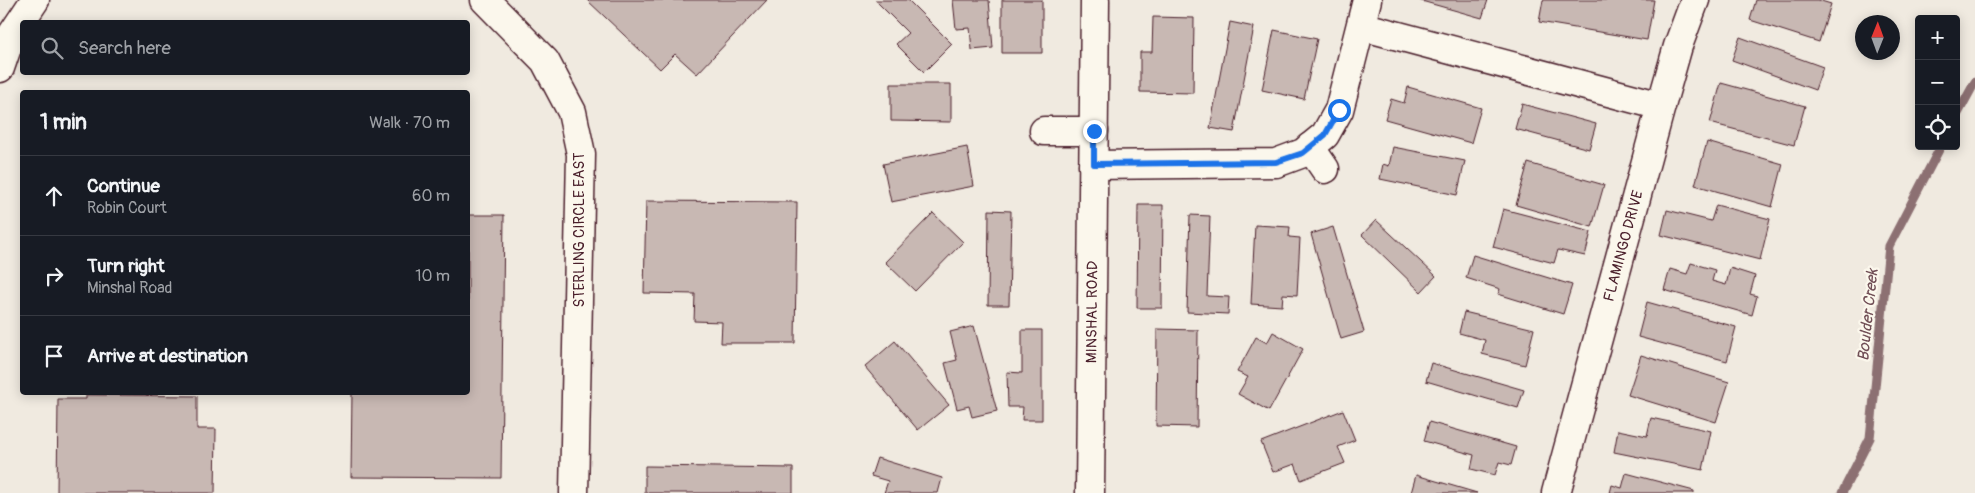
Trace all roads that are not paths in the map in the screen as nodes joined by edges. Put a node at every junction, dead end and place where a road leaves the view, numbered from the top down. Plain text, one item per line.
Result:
1 (35, 0) edge
2 (485, 0) edge
3 (1095, 0) edge
4 (1367, 0) edge
5 (1695, 0) edge
6 (22, 20) edge
7 (20, 22) edge
8 (1361, 26) junction
9 (0, 68) edge
10 (1662, 106) junction
11 (1044, 131) dead end
12 (1094, 131) junction
13 (1094, 164) junction
14 (574, 493) edge
15 (1090, 493) edge
16 (1556, 493) edge

1 - 6 street
2 - 14 street, STERLING CIRCLE EAST
3 - 12 street, MINSHAL ROAD
4 - 8 street
5 - 10 street, FLAMINGO DRIVE
7 - 9 street
8 - 10 street
8 - 13 street
10 - 16 street, FLAMINGO DRIVE
11 - 12 street
12 - 13 street, MINSHAL ROAD
13 - 15 street, MINSHAL ROAD

